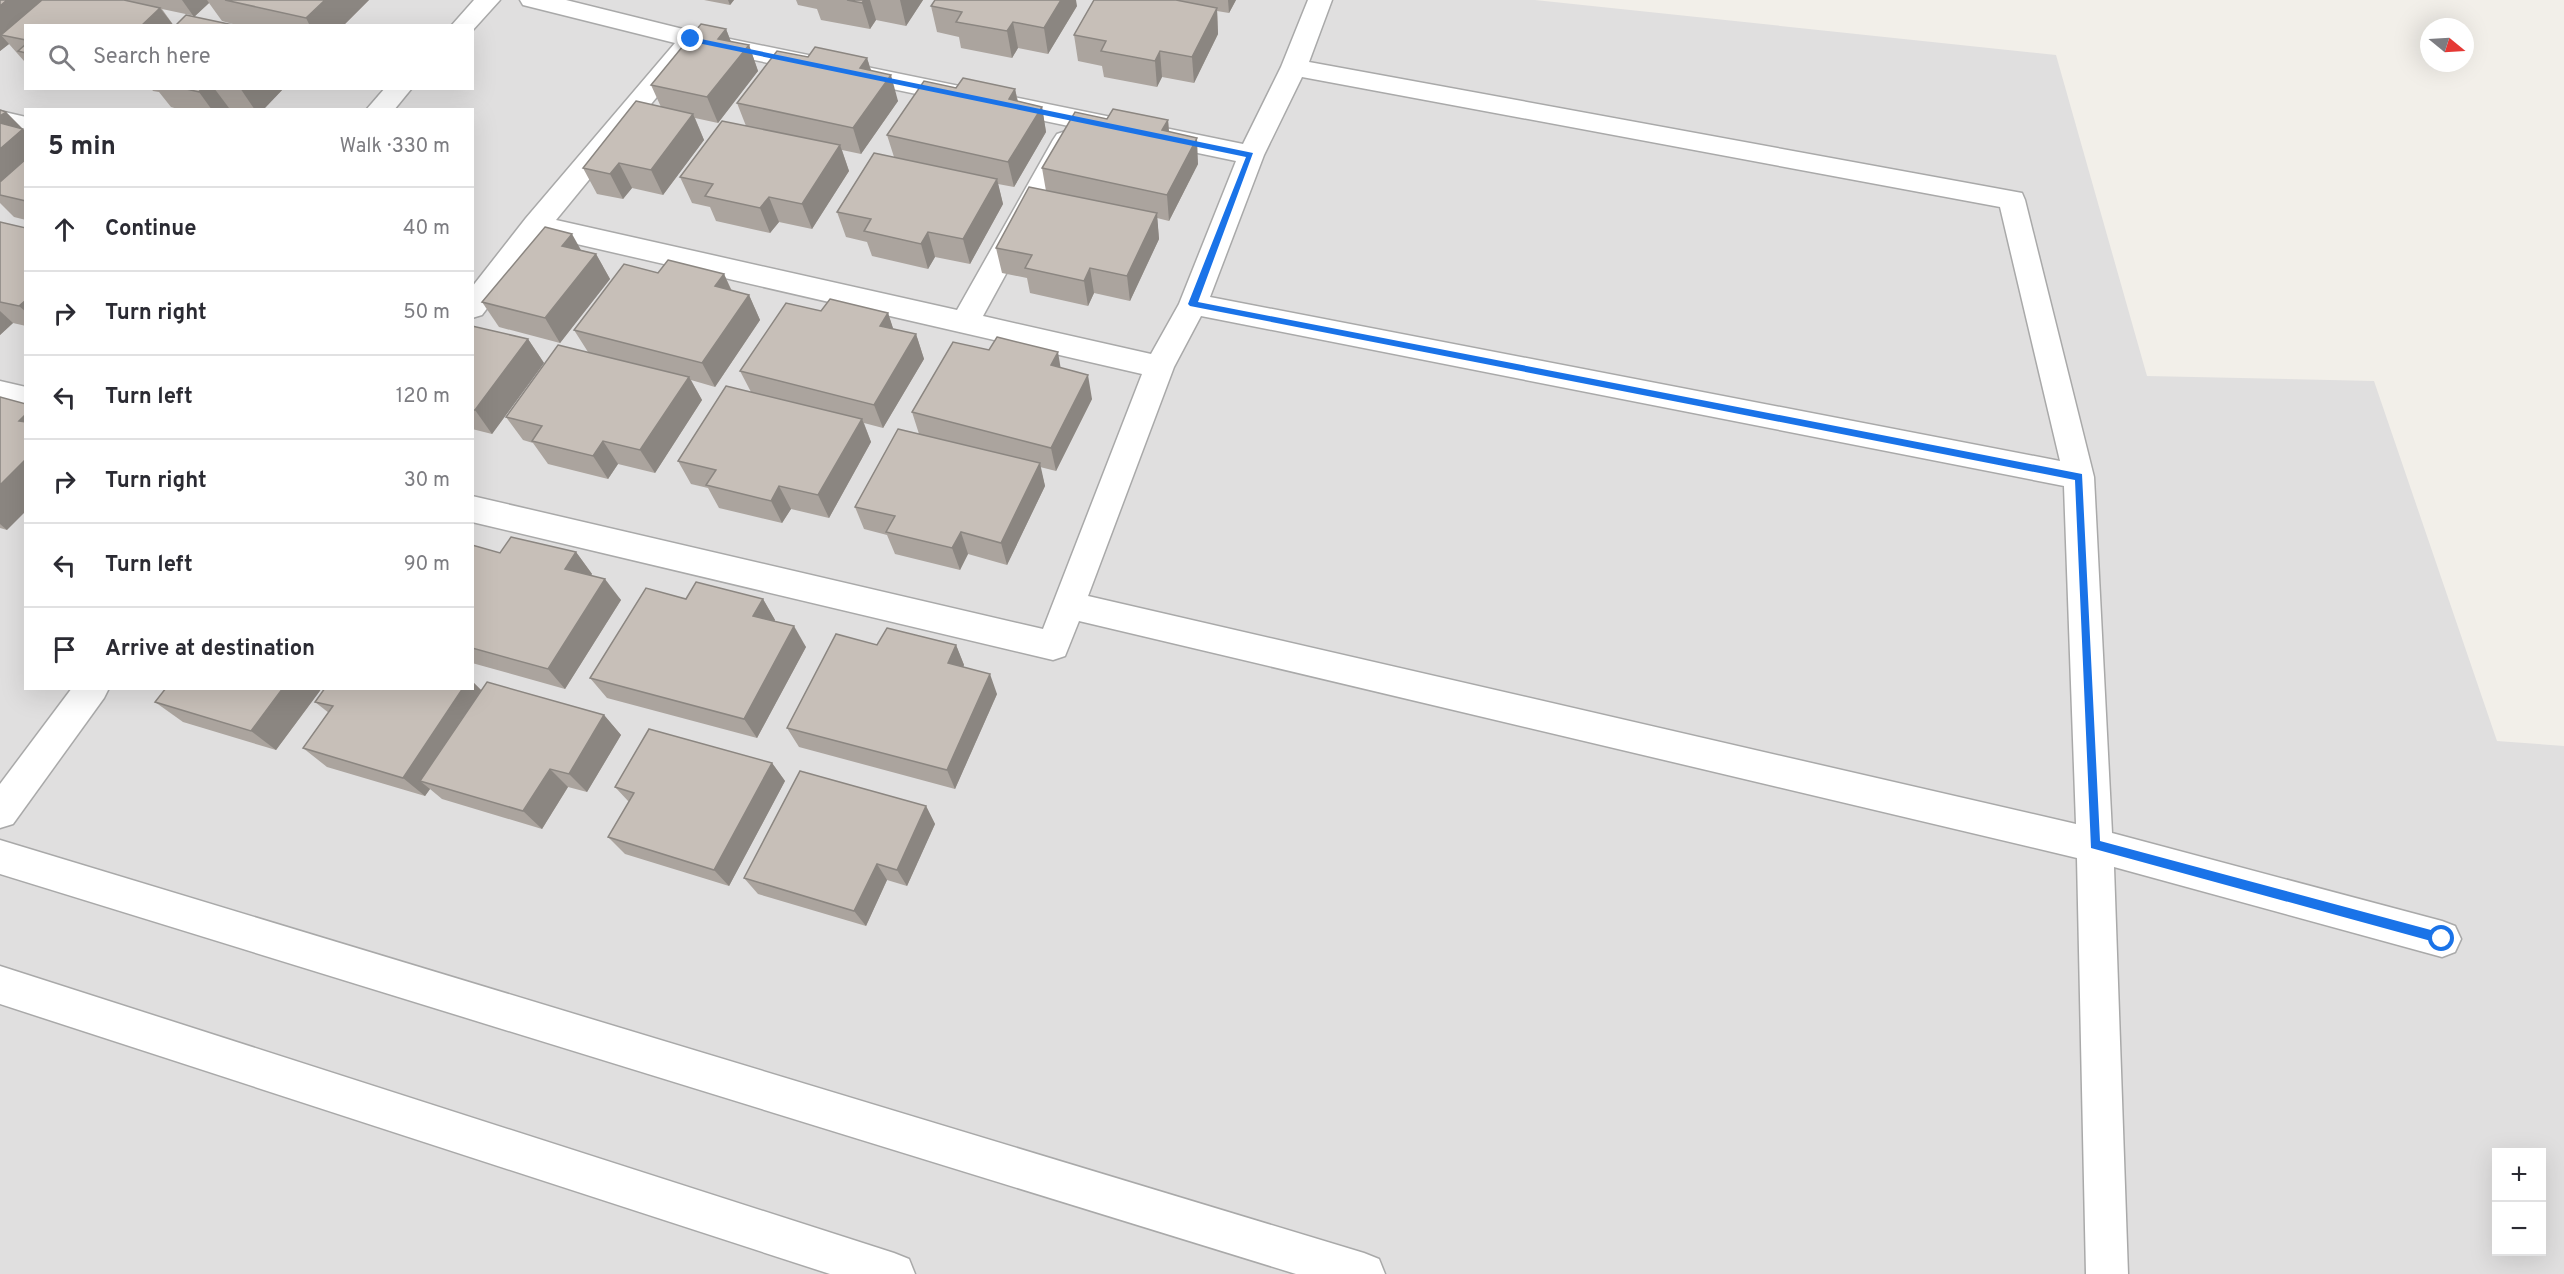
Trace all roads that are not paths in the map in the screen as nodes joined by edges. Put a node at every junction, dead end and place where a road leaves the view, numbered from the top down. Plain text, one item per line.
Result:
1 (488, 0) edge
2 (532, 0) edge
3 (637, 0) edge
4 (1320, 0) edge
5 (620, 20) junction
6 (465, 24) edge
7 (691, 39) junction
8 (1294, 67) junction
9 (398, 90) edge
10 (381, 108) edge
11 (1078, 118) junction
12 (0, 120) edge
13 (24, 126) edge
14 (1251, 155) junction
15 (536, 225) junction
16 (1193, 304) junction
17 (474, 305) edge
18 (965, 322) junction
19 (1158, 367) junction
20 (0, 392) edge
21 (24, 398) edge
22 (2079, 477) junction
23 (474, 509) edge
24 (1069, 605) junction
25 (91, 690) edge
26 (0, 812) edge
27 (2095, 844) junction
28 (0, 857) edge
29 (2442, 939) dead end
30 (0, 985) edge
31 (894, 1274) edge
32 (1364, 1274) edge
33 (2107, 1274) edge

1 - 6 street
2 - 5 street
3 - 5 street
4 - 8 street
5 - 7 street
7 - 11 street
7 - 15 street
8 - 14 street
8 - 22 street
9 - 10 street
11 - 14 street
11 - 18 street
12 - 13 street
14 - 16 street
15 - 17 street
15 - 18 street
16 - 19 street
16 - 22 street
18 - 19 street
19 - 24 street
20 - 21 street
22 - 27 street
23 - 24 street
24 - 27 street
25 - 26 street
27 - 29 street
27 - 33 street
28 - 32 street
30 - 31 street

